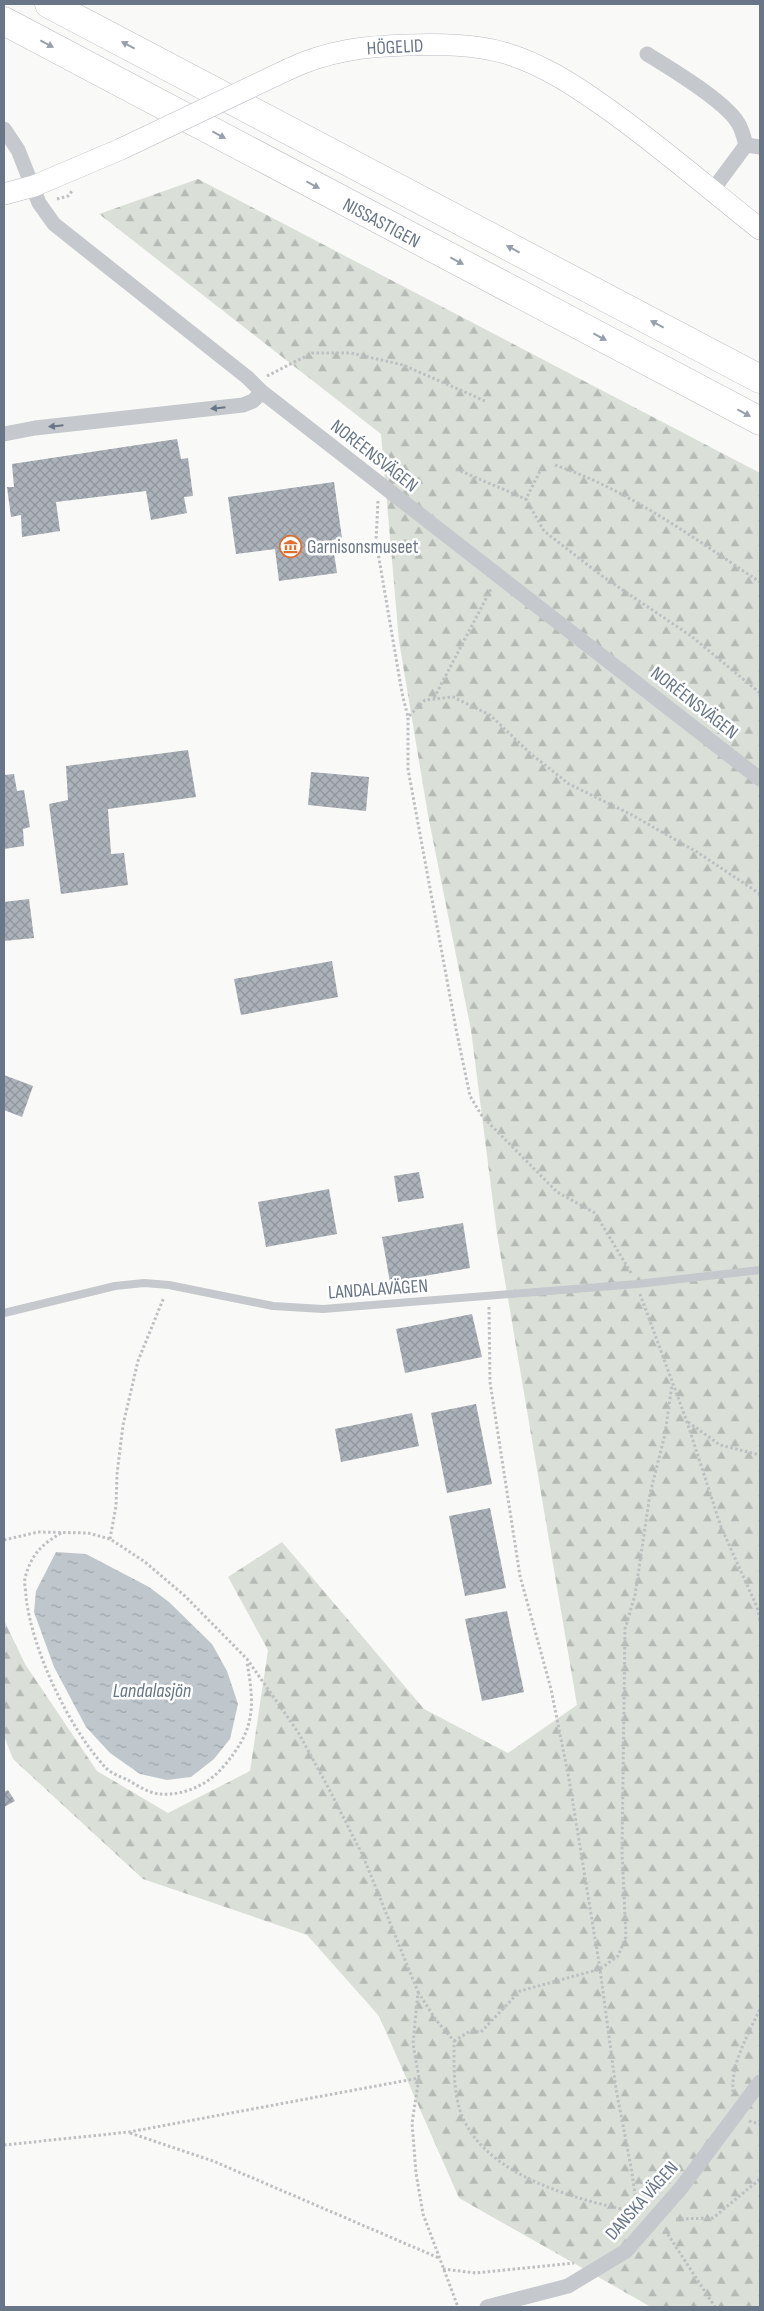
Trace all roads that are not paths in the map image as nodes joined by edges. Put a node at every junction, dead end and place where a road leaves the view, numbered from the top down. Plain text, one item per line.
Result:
1 (50, 4) edge
2 (4, 21) edge
3 (647, 54) dead end
4 (4, 129) edge
5 (753, 146) edge
6 (34, 186) junction
7 (712, 191) junction
8 (4, 194) edge
9 (760, 229) edge
10 (700, 347) junction
11 (760, 370) edge
12 (760, 379) edge
13 (258, 388) junction
14 (760, 421) edge
15 (4, 434) edge
16 (760, 779) edge
17 (760, 1270) edge
18 (4, 1313) edge
19 (760, 2082) edge
20 (487, 2307) edge

10 -> 1 highway, NISSASTIGEN
2 -> 14 highway, NISSASTIGEN
3 - 5 street
4 - 6 street, NORÉENSVÄGEN
5 - 7 street
6 - 7 street, HÖGELID, bridge
6 - 8 street, HÖGELID
6 - 13 street, NORÉENSVÄGEN
7 - 9 street, HÖGELID
10 - 11 highway
10 - 12 highway
13 -> 15 street
13 - 16 street, NORÉENSVÄGEN
17 - 18 lane, LANDALAVÄGEN
19 - 20 street, DANSKA VÄGEN

